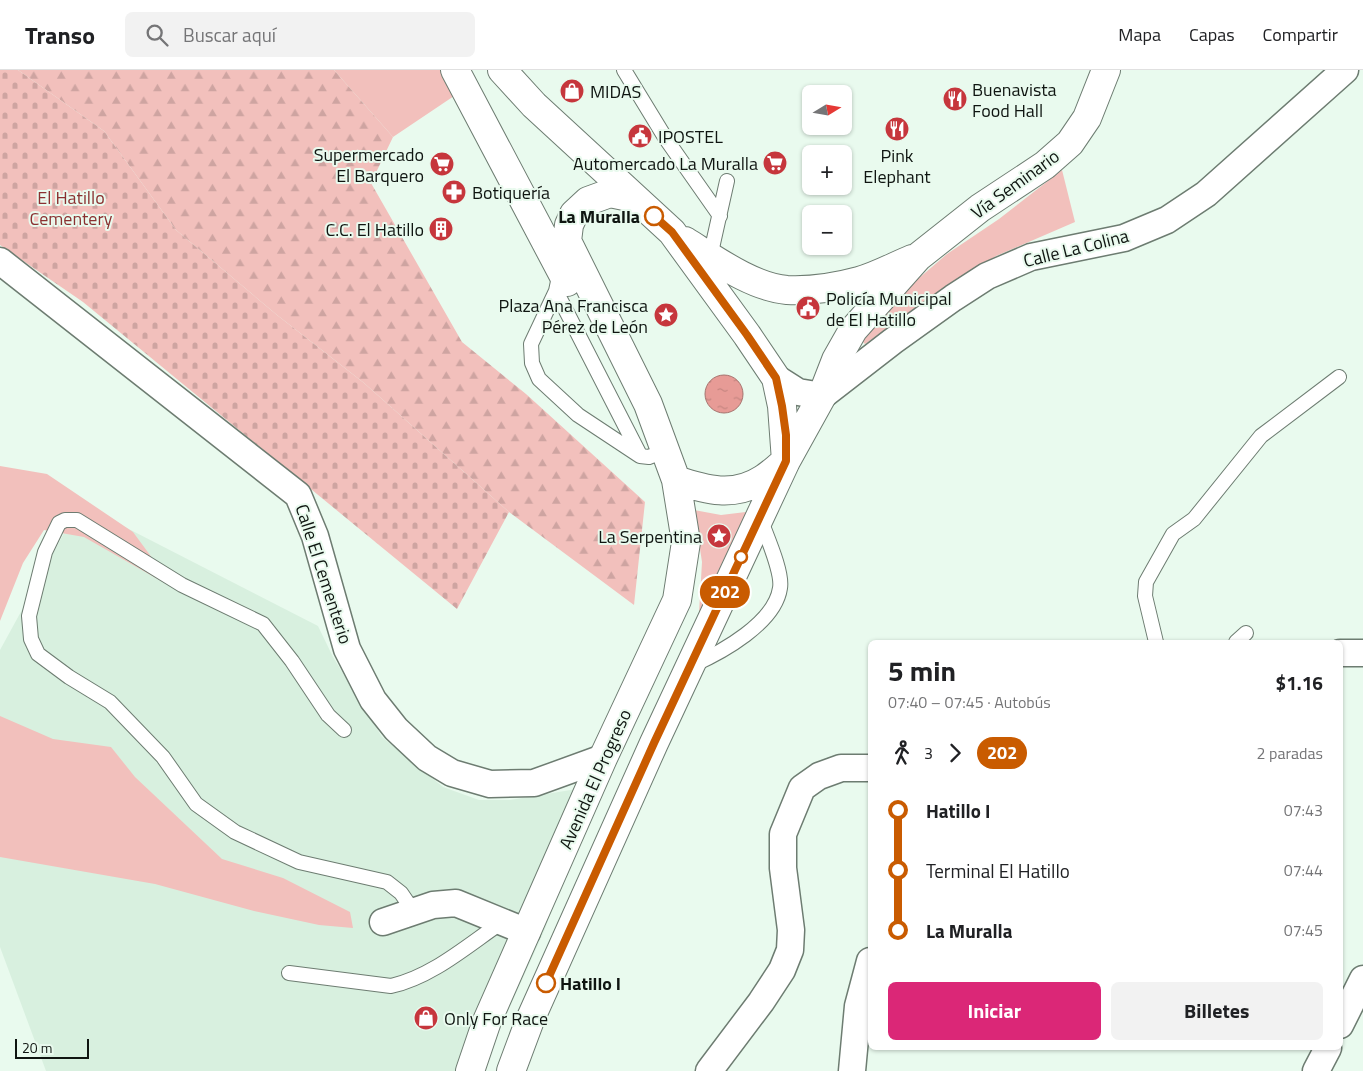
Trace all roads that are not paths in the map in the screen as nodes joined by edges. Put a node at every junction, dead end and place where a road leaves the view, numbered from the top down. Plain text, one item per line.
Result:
1 (455, 70) edge
2 (502, 70) edge
3 (624, 70) edge
4 (1106, 70) edge
5 (1345, 70) edge
6 (727, 181) dead end
7 (634, 198) junction
8 (720, 216) junction
9 (672, 232) junction
10 (918, 256) junction
11 (710, 257) junction
12 (0, 262) edge
13 (558, 280) junction
14 (861, 280) junction
15 (872, 309) junction
16 (1338, 377) dead end
17 (776, 378) junction
18 (822, 396) junction
19 (650, 455) junction
20 (786, 461) junction
21 (676, 480) junction
22 (760, 517) junction
23 (1156, 640) edge
24 (1343, 653) edge
25 (1363, 654) edge
26 (690, 666) junction
27 (344, 730) dead end
28 (604, 758) junction
29 (868, 768) edge
30 (414, 912) junction
31 (383, 922) dead end
32 (502, 922) junction
33 (527, 932) junction
34 (868, 968) edge
35 (289, 973) dead end
36 (1363, 978) edge
37 (1343, 1019) edge
38 (1327, 1050) edge
39 (470, 1071) edge
40 (512, 1071) edge
41 (710, 1071) edge
42 (852, 1071) edge
43 (1316, 1071) edge

1 - 13 main road
2 - 7 main road
3 - 8 lane
4 - 10 main road, Vía Seminario
5 - 18 street, Calle La Colina
6 - 8 lane
7 - 9 main road
7 - 21 main road
8 - 11 lane
9 - 11 main road
9 - 17 main road
10 - 14 main road
10 - 15 main road
11 - 14 main road
12 - 28 street, Calle El Cementerio
13 - 19 main road
13 - 19 lane
14 - 15 lane
15 - 18 main road
16 - 23 lane
17 - 18 street
17 - 20 main road
18 - 20 main road
19 - 21 main road
20 - 21 main road
20 - 22 main road
21 - 28 main road, Avenida El Progreso
22 - 26 main road
22 - 26 lane
24 - 25 street
26 - 40 main road
27 - 30 lane
28 - 33 main road, Avenida El Progreso
29 - 41 street
30 - 31 street
30 - 32 street
32 - 33 street
32 - 35 lane
33 - 39 main road, Avenida El Progreso
34 - 42 street
36 - 37 street
38 - 43 street

